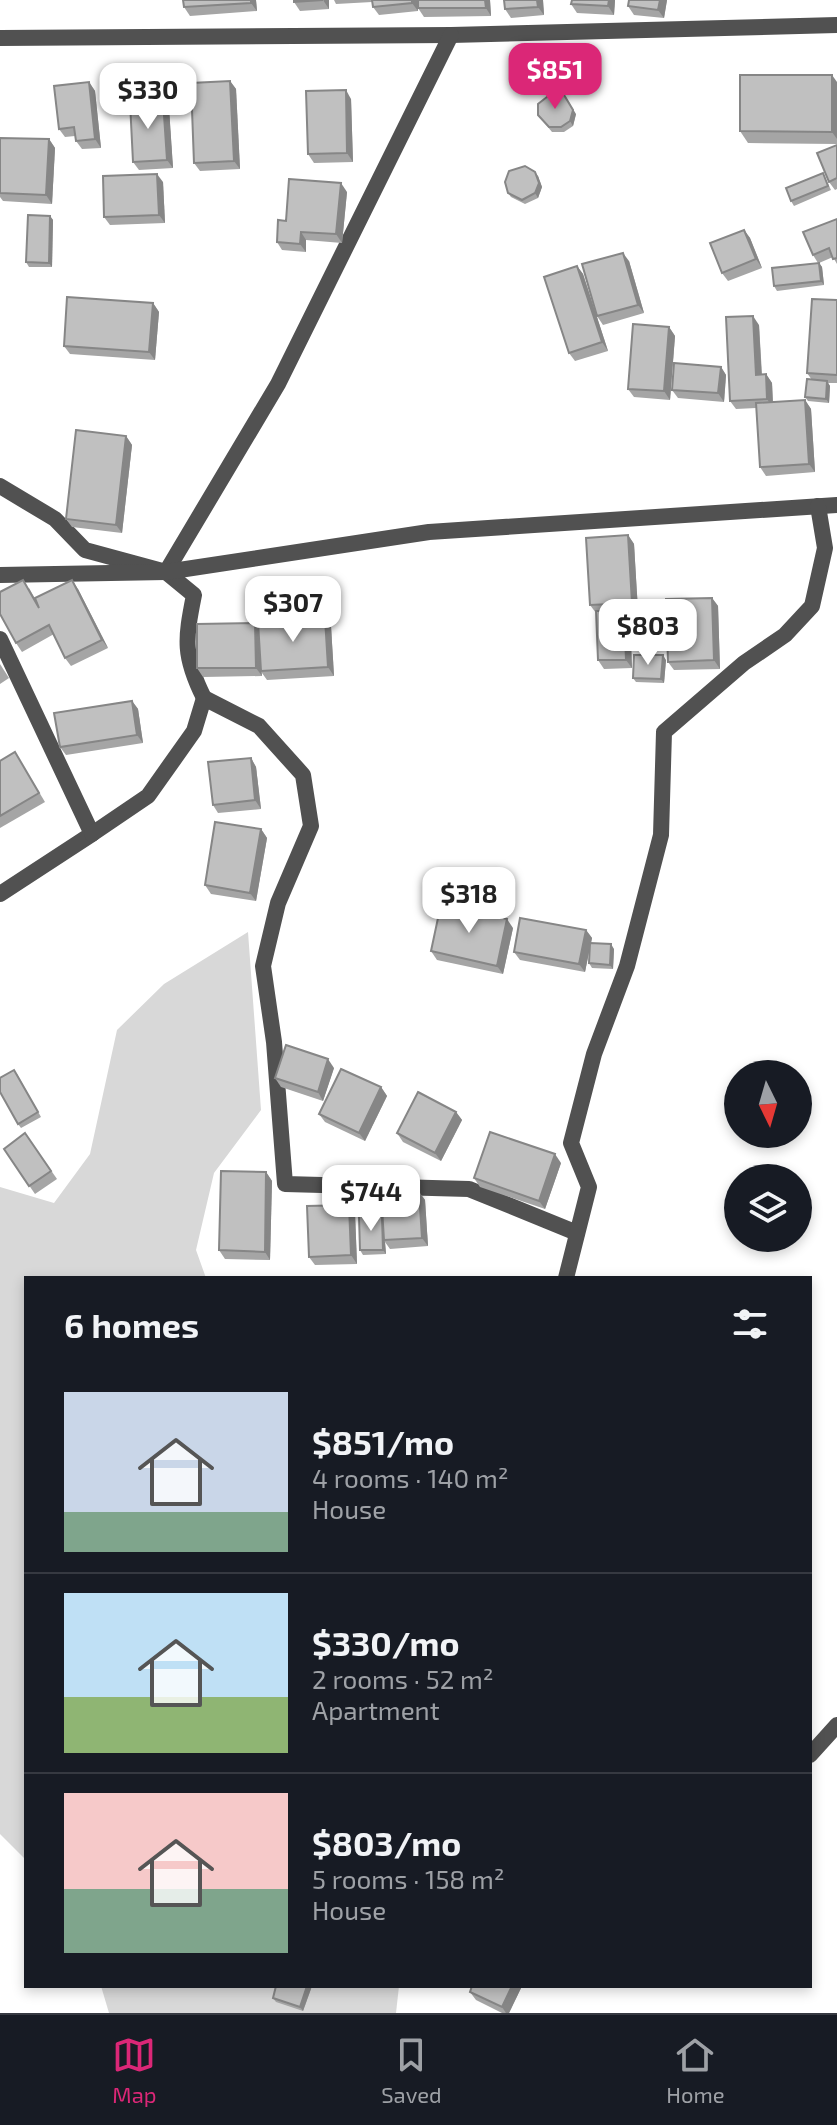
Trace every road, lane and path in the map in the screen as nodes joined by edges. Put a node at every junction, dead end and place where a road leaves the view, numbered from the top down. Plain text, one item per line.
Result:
1 (837, 25) edge
2 (451, 35) junction
3 (0, 38) edge
4 (0, 486) edge
5 (837, 505) edge
6 (818, 506) junction
7 (166, 572) junction
8 (0, 575) edge
9 (0, 639) edge
10 (204, 698) junction
11 (92, 834) junction
12 (0, 894) edge
13 (577, 1233) junction
14 (566, 1276) edge
15 (837, 1725) edge
16 (812, 1753) edge

1 - 2 street
2 - 3 street
2 - 7 street
4 - 7 street
5 - 6 street
6 - 7 street
6 - 13 street
7 - 8 street
7 - 10 street
9 - 11 street
10 - 11 street
10 - 13 street
11 - 12 street
13 - 14 street
15 - 16 street

